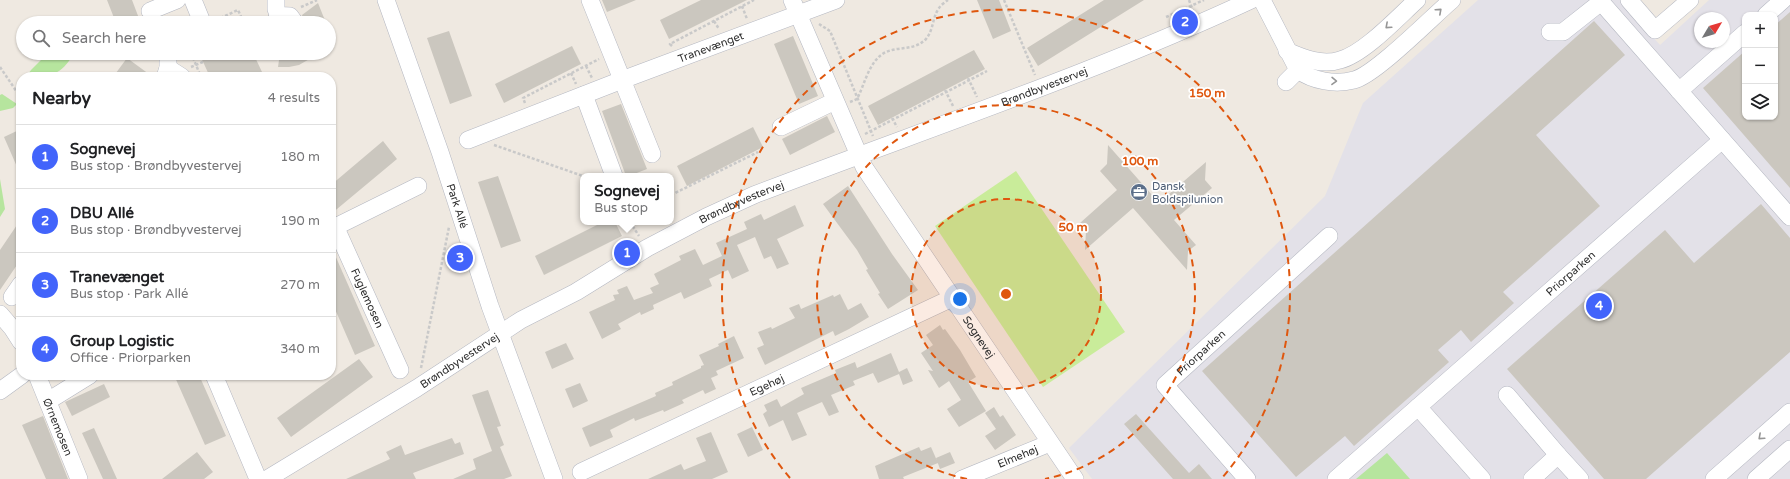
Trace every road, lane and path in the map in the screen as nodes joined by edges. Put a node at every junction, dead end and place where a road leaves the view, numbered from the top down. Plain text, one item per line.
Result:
1 (177, 0) edge
2 (193, 0) edge
3 (276, 0) edge
4 (386, 0) edge
5 (590, 0) edge
6 (754, 0) edge
7 (836, 0) edge
8 (948, 0) edge
9 (1004, 0) edge
10 (1204, 0) edge
11 (1251, 0) edge
12 (1262, 0) edge
13 (1417, 0) edge
14 (1452, 0) edge
15 (1629, 0) edge
16 (1690, 0) edge
17 (1783, 0) edge
18 (801, 8) edge
19 (150, 11) edge
20 (1769, 12) edge
21 (200, 16) edge
22 (225, 16) edge
23 (241, 16) edge
24 (277, 16) edge
25 (1166, 17) dead end
26 (1550, 32) dead end
27 (1742, 36) edge
28 (1287, 51) junction
29 (599, 59) dead end
30 (679, 59) junction
31 (194, 60) edge
32 (203, 62) dead end
33 (197, 65) junction
34 (0, 67) edge
35 (174, 69) edge
36 (1298, 70) junction
37 (987, 71) dead end
38 (199, 72) edge
39 (968, 79) junction
40 (622, 80) junction
41 (1286, 82) dead end
42 (1040, 87) junction
43 (16, 91) edge
44 (945, 91) junction
45 (1679, 91) junction
46 (584, 95) junction
47 (857, 99) junction
48 (836, 104) junction
49 (983, 108) junction
50 (531, 115) junction
51 (958, 118) junction
52 (781, 127) dead end
53 (871, 132) junction
54 (851, 139) junction
55 (468, 140) dead end
56 (1722, 140) junction
57 (490, 144) dead end
58 (878, 147) junction
59 (758, 152) dead end
60 (652, 154) dead end
61 (858, 155) junction
62 (613, 173) edge
63 (580, 175) edge
64 (418, 186) dead end
65 (674, 194) edge
66 (1790, 217) edge
67 (450, 220) dead end
68 (336, 227) edge
69 (336, 234) edge
70 (1329, 236) dead end
71 (952, 298) junction
72 (0, 314) edge
73 (16, 334) edge
74 (500, 334) junction
75 (400, 370) dead end
76 (16, 379) edge
77 (39, 380) edge
78 (82, 380) edge
79 (216, 380) edge
80 (417, 388) junction
81 (0, 391) edge
82 (1506, 395) dead end
83 (48, 401) junction
84 (1418, 407) junction
85 (1790, 412) edge
86 (1050, 443) junction
87 (1790, 449) edge
88 (1558, 455) junction
89 (581, 472) dead end
90 (79, 479) edge
91 (258, 479) edge
92 (267, 479) edge
93 (554, 479) edge
94 (962, 479) edge
95 (1075, 479) edge
96 (1247, 479) edge
97 (1336, 479) edge
98 (1482, 479) edge
99 (1532, 479) edge
100 (1580, 479) edge
101 (1714, 479) edge
102 (1756, 479) edge

1 - 19 street
2 - 21 street
3 - 24 street
4 - 74 street, Park Allé
5 - 40 street
6 - 30 path
7 - 18 street, Tranevænget
8 - 47 path
9 - 42 path
10 - 25 path
11 - 42 street, Brøndbyvestervej
12 - 28 street
13 -> 28 street
36 -> 14 street
15 - 16 street
17 - 20 street
18 - 30 street, Tranevænget
18 - 47 path
18 - 48 street
22 - 23 path
26 - 45 street
27 - 45 street
28 - 36 street
29 - 50 path
30 - 40 street, Tranevænget
31 - 33 path
32 - 33 path
33 - 35 path
33 - 38 path
34 - 43 path
36 - 41 street
37 - 39 path
39 - 44 path
39 - 49 path
40 - 46 street, Tranevænget
40 - 60 street
42 - 49 street, Brøndbyvestervej
44 - 51 path
44 - 53 path
45 - 56 street
46 - 50 street, Tranevænget
46 - 62 street
47 - 48 path
47 - 53 path
48 - 52 street
48 - 54 street
49 - 51 street, Brøndbyvestervej
50 - 55 street, Tranevænget
51 - 58 street, Brøndbyvestervej
53 - 54 path
53 - 58 path
54 - 61 street
56 - 66 street
56 - 84 street, Priorparken
57 - 63 path
58 - 61 street, Brøndbyvestervej
59 - 65 path
61 - 71 street, Sognevej
61 - 74 street, Brøndbyvestervej
64 - 68 street, Fuglemosen
67 - 80 path
69 - 75 street, Fuglemosen
70 - 96 street, Priorparken
71 - 86 street, Sognevej
71 - 89 street, Egehøj
72 - 73 street
74 - 80 street, Brøndbyvestervej
74 - 93 street, Park Allé
76 - 81 street
77 - 83 street, Ørnemosen
78 - 83 street
79 - 91 street
80 - 92 street, Brøndbyvestervej
82 - 88 street
83 - 90 street, Ørnemosen
84 - 97 street, Priorparken
84 - 98 street
85 -> 101 street
86 - 94 street, Elmehøj
86 - 95 street, Sognevej
87 - 102 street
88 - 99 street
88 - 100 street

